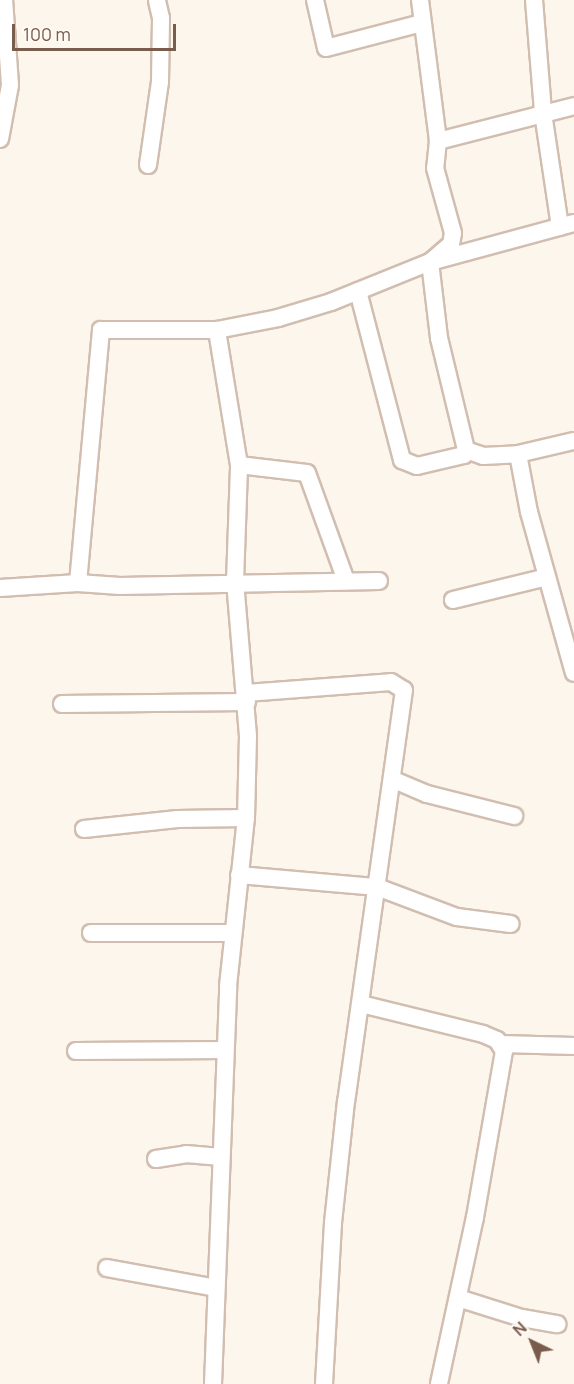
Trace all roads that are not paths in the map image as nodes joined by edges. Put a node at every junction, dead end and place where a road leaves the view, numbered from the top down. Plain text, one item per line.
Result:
1 (4, 0) edge
2 (157, 0) edge
3 (315, 0) edge
4 (420, 0) edge
5 (534, 0) edge
6 (422, 23) junction
7 (574, 106) edge
8 (543, 113) junction
9 (0, 139) edge
10 (438, 141) junction
11 (148, 165) dead end
12 (567, 225) edge
13 (430, 262) junction
14 (358, 291) junction
15 (217, 330) junction
16 (574, 441) edge
17 (466, 450) junction
18 (518, 454) junction
19 (240, 465) junction
20 (547, 577) junction
21 (346, 581) junction
22 (379, 581) dead end
23 (236, 582) junction
24 (78, 583) junction
25 (0, 588) edge
26 (453, 600) dead end
27 (574, 673) edge
28 (246, 697) junction
29 (62, 704) dead end
30 (394, 780) junction
31 (514, 816) dead end
32 (246, 818) junction
33 (84, 829) dead end
34 (239, 875) junction
35 (377, 887) junction
36 (511, 924) dead end
37 (91, 933) dead end
38 (232, 933) junction
39 (361, 1004) junction
40 (501, 1044) junction
41 (574, 1046) edge
42 (225, 1050) junction
43 (76, 1051) dead end
44 (221, 1157) junction
45 (156, 1159) dead end
46 (107, 1268) dead end
47 (216, 1288) junction
48 (458, 1298) junction
49 (557, 1324) dead end
50 (213, 1384) edge
51 (324, 1384) edge
52 (439, 1384) edge

1 - 9 street
2 - 11 street
3 - 6 street
4 - 6 street
5 - 8 street
6 - 10 street
7 - 8 street
8 - 10 street
8 - 12 street
10 - 13 street
12 - 13 street
13 - 14 street
13 - 17 street
14 - 15 street
14 - 17 street
15 - 19 street
15 - 24 street
16 - 18 street
17 - 18 street
18 - 20 street
19 - 21 street
19 - 23 street
20 - 26 street
20 - 27 street
21 - 22 street
21 - 23 street
23 - 24 street
23 - 28 street
24 - 25 street
28 - 29 street
28 - 30 street
28 - 32 street
30 - 31 street
30 - 35 street
32 - 33 street
32 - 34 street
34 - 35 street
34 - 38 street
35 - 36 street
35 - 39 street
37 - 38 street
38 - 42 street
39 - 40 street
39 - 51 street
40 - 41 street
40 - 48 street
42 - 43 street
42 - 44 street
44 - 45 street
44 - 47 street
46 - 47 street
47 - 50 street
48 - 49 street
48 - 52 street

